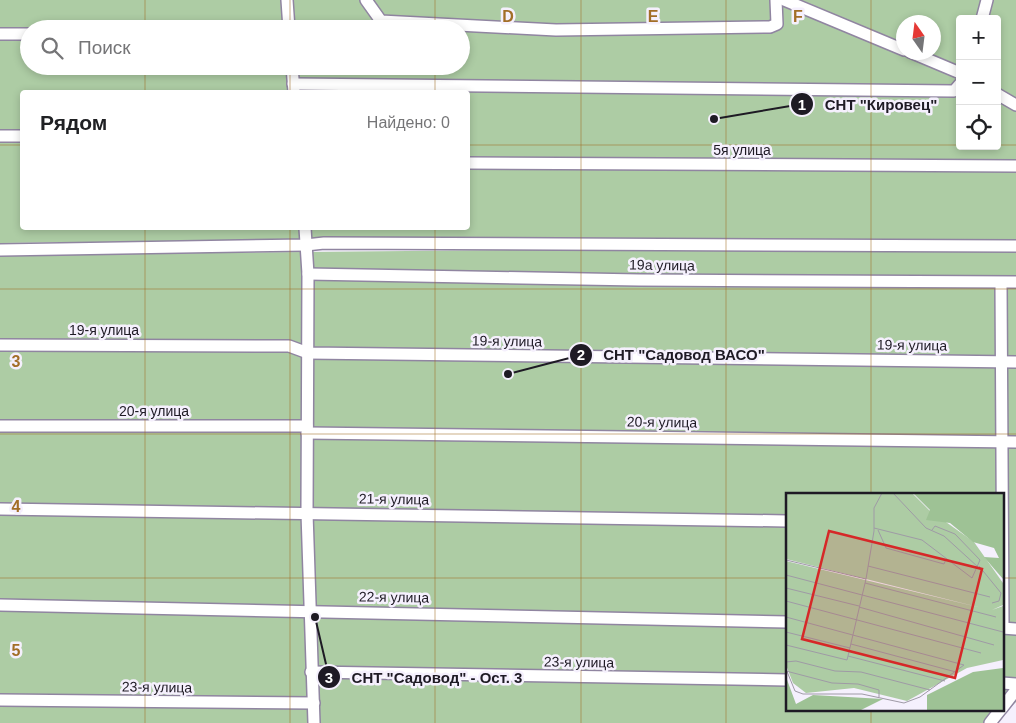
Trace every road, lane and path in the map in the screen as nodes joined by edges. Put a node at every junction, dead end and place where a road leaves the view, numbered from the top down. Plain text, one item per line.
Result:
1 (287, 0) edge
2 (366, 0) edge
3 (776, 0) edge
4 (784, 0) edge
5 (987, 0) edge
6 (983, 15) edge
7 (288, 20) edge
8 (380, 20) edge
9 (470, 26) edge
10 (0, 34) edge
11 (20, 34) edge
12 (896, 47) edge
13 (929, 60) edge
14 (956, 71) edge
15 (293, 75) edge
16 (294, 88) edge
17 (956, 88) edge
18 (1001, 97) edge
19 (1016, 106) edge
20 (0, 136) edge
21 (20, 136) edge
22 (470, 163) edge
23 (1016, 166) edge
24 (304, 230) edge
25 (306, 245) junction
26 (1016, 246) edge
27 (0, 250) edge
28 (308, 274) junction
29 (1016, 282) edge
30 (1001, 283) junction
31 (0, 345) edge
32 (308, 353) junction
33 (1002, 362) junction
34 (1016, 362) edge
35 (0, 426) edge
36 (308, 430) junction
37 (1003, 442) junction
38 (1016, 442) edge
39 (1003, 493) edge
40 (0, 508) edge
41 (307, 513) junction
42 (786, 521) edge
43 (0, 605) edge
44 (309, 610) junction
45 (786, 622) edge
46 (311, 672) junction
47 (786, 680) edge
48 (1016, 690) edge
49 (0, 700) edge
50 (314, 703) junction
51 (1004, 705) edge
52 (1000, 710) edge
53 (314, 723) edge
54 (990, 723) edge

1 - 7 street
2 - 8 street
3 - 9 street
4 - 12 street
5 - 6 street
10 - 11 street
13 - 14 street
15 - 16 street
16 - 17 street
18 - 19 street
20 - 21 street
22 - 23 street, 5я улица
24 - 25 street
25 - 26 street
25 - 27 street
25 - 28 street
28 - 30 street, 19а улица
28 - 32 street
29 - 30 street, 19а улица
30 - 33 street
31 - 32 street, 19-я улица
32 - 33 street, 19-я улица
32 - 36 street
33 - 34 street, 19-я улица
33 - 37 street
35 - 36 street, 20-я улица
36 - 37 street, 20-я улица
36 - 41 street
37 - 38 street, 20-я улица
37 - 39 street
40 - 41 street, 21-я улица
41 - 42 street, 21-я улица
41 - 44 street
43 - 44 street, 22-я улица
44 - 45 street, 22-я улица
44 - 46 street
46 - 47 street, 23-я улица
46 - 50 street
48 - 51 street
49 - 50 street, 23-я улица
50 - 53 street
52 - 54 street

